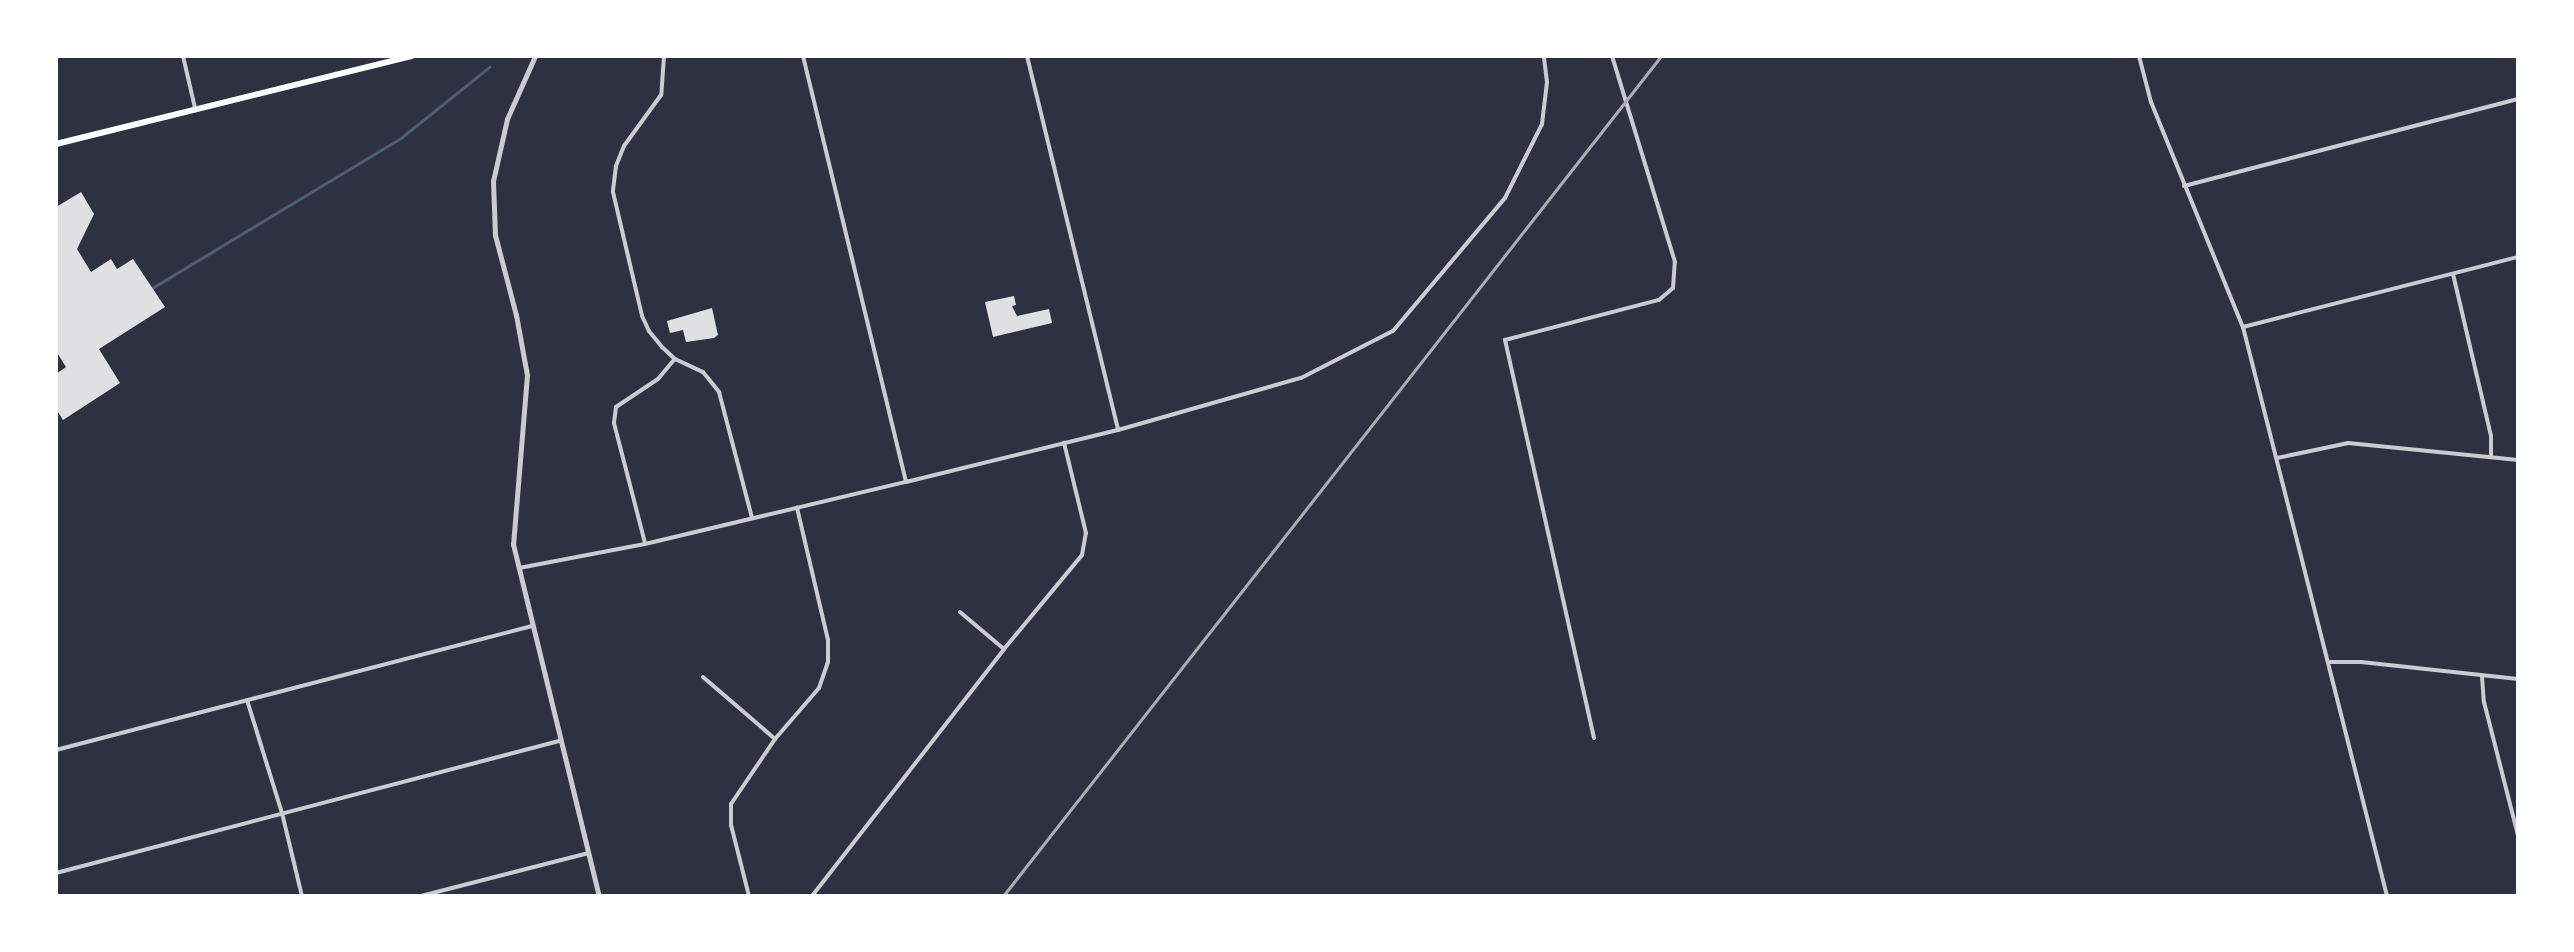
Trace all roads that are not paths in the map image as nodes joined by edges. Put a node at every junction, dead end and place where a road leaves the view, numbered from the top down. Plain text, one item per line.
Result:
1 (183, 56) edge
2 (411, 56) edge
3 (535, 56) edge
4 (664, 56) edge
5 (803, 56) edge
6 (1027, 56) edge
7 (1544, 56) edge
8 (1612, 56) edge
9 (2139, 56) edge
10 (2518, 99) edge
11 (196, 109) junction
12 (56, 144) edge
13 (2184, 186) junction
14 (2518, 257) edge
15 (2453, 274) junction
16 (2243, 327) junction
17 (675, 359) junction
18 (1118, 430) junction
19 (1064, 443) junction
20 (2491, 457) junction
21 (2277, 458) junction
22 (2518, 460) edge
23 (906, 482) junction
24 (797, 508) junction
25 (752, 518) junction
26 (645, 544) junction
27 (519, 568) junction
28 (960, 612) dead end
29 (532, 626) junction
30 (1004, 649) junction
31 (2330, 662) junction
32 (2482, 676) junction
33 (703, 677) dead end
34 (2518, 679) edge
35 (247, 700) junction
36 (1594, 738) dead end
37 (775, 739) junction
38 (559, 741) junction
39 (56, 750) edge
40 (282, 813) junction
41 (2518, 835) edge
42 (588, 853) junction
43 (56, 873) edge
44 (302, 896) edge
45 (421, 896) edge
46 (599, 896) edge
47 (749, 896) edge
48 (812, 896) edge
49 (2387, 896) edge

1 - 11 street
2 - 11 main road
3 - 27 street
4 - 17 street
5 - 23 street
6 - 18 street
7 - 18 street
8 - 36 street
9 - 13 street
10 - 13 street
11 - 12 main road
13 - 16 street
14 - 15 street
15 - 16 street
15 - 20 street
16 - 21 street
17 - 25 street
17 - 26 street
18 - 19 street
19 - 23 street
19 - 30 street
20 - 21 street
20 - 22 street
21 - 31 street
23 - 24 street
24 - 25 street
24 - 37 street
25 - 26 street
26 - 27 street
27 - 29 street
28 - 30 street
29 - 35 street
29 - 38 street
30 - 48 street
31 - 32 street
31 - 49 street
32 - 34 street
32 - 41 street
33 - 37 street
35 - 39 street
35 - 40 street
37 - 47 street
38 - 40 street
38 - 42 street
40 - 43 street
40 - 44 street
42 - 45 street
42 - 46 street

